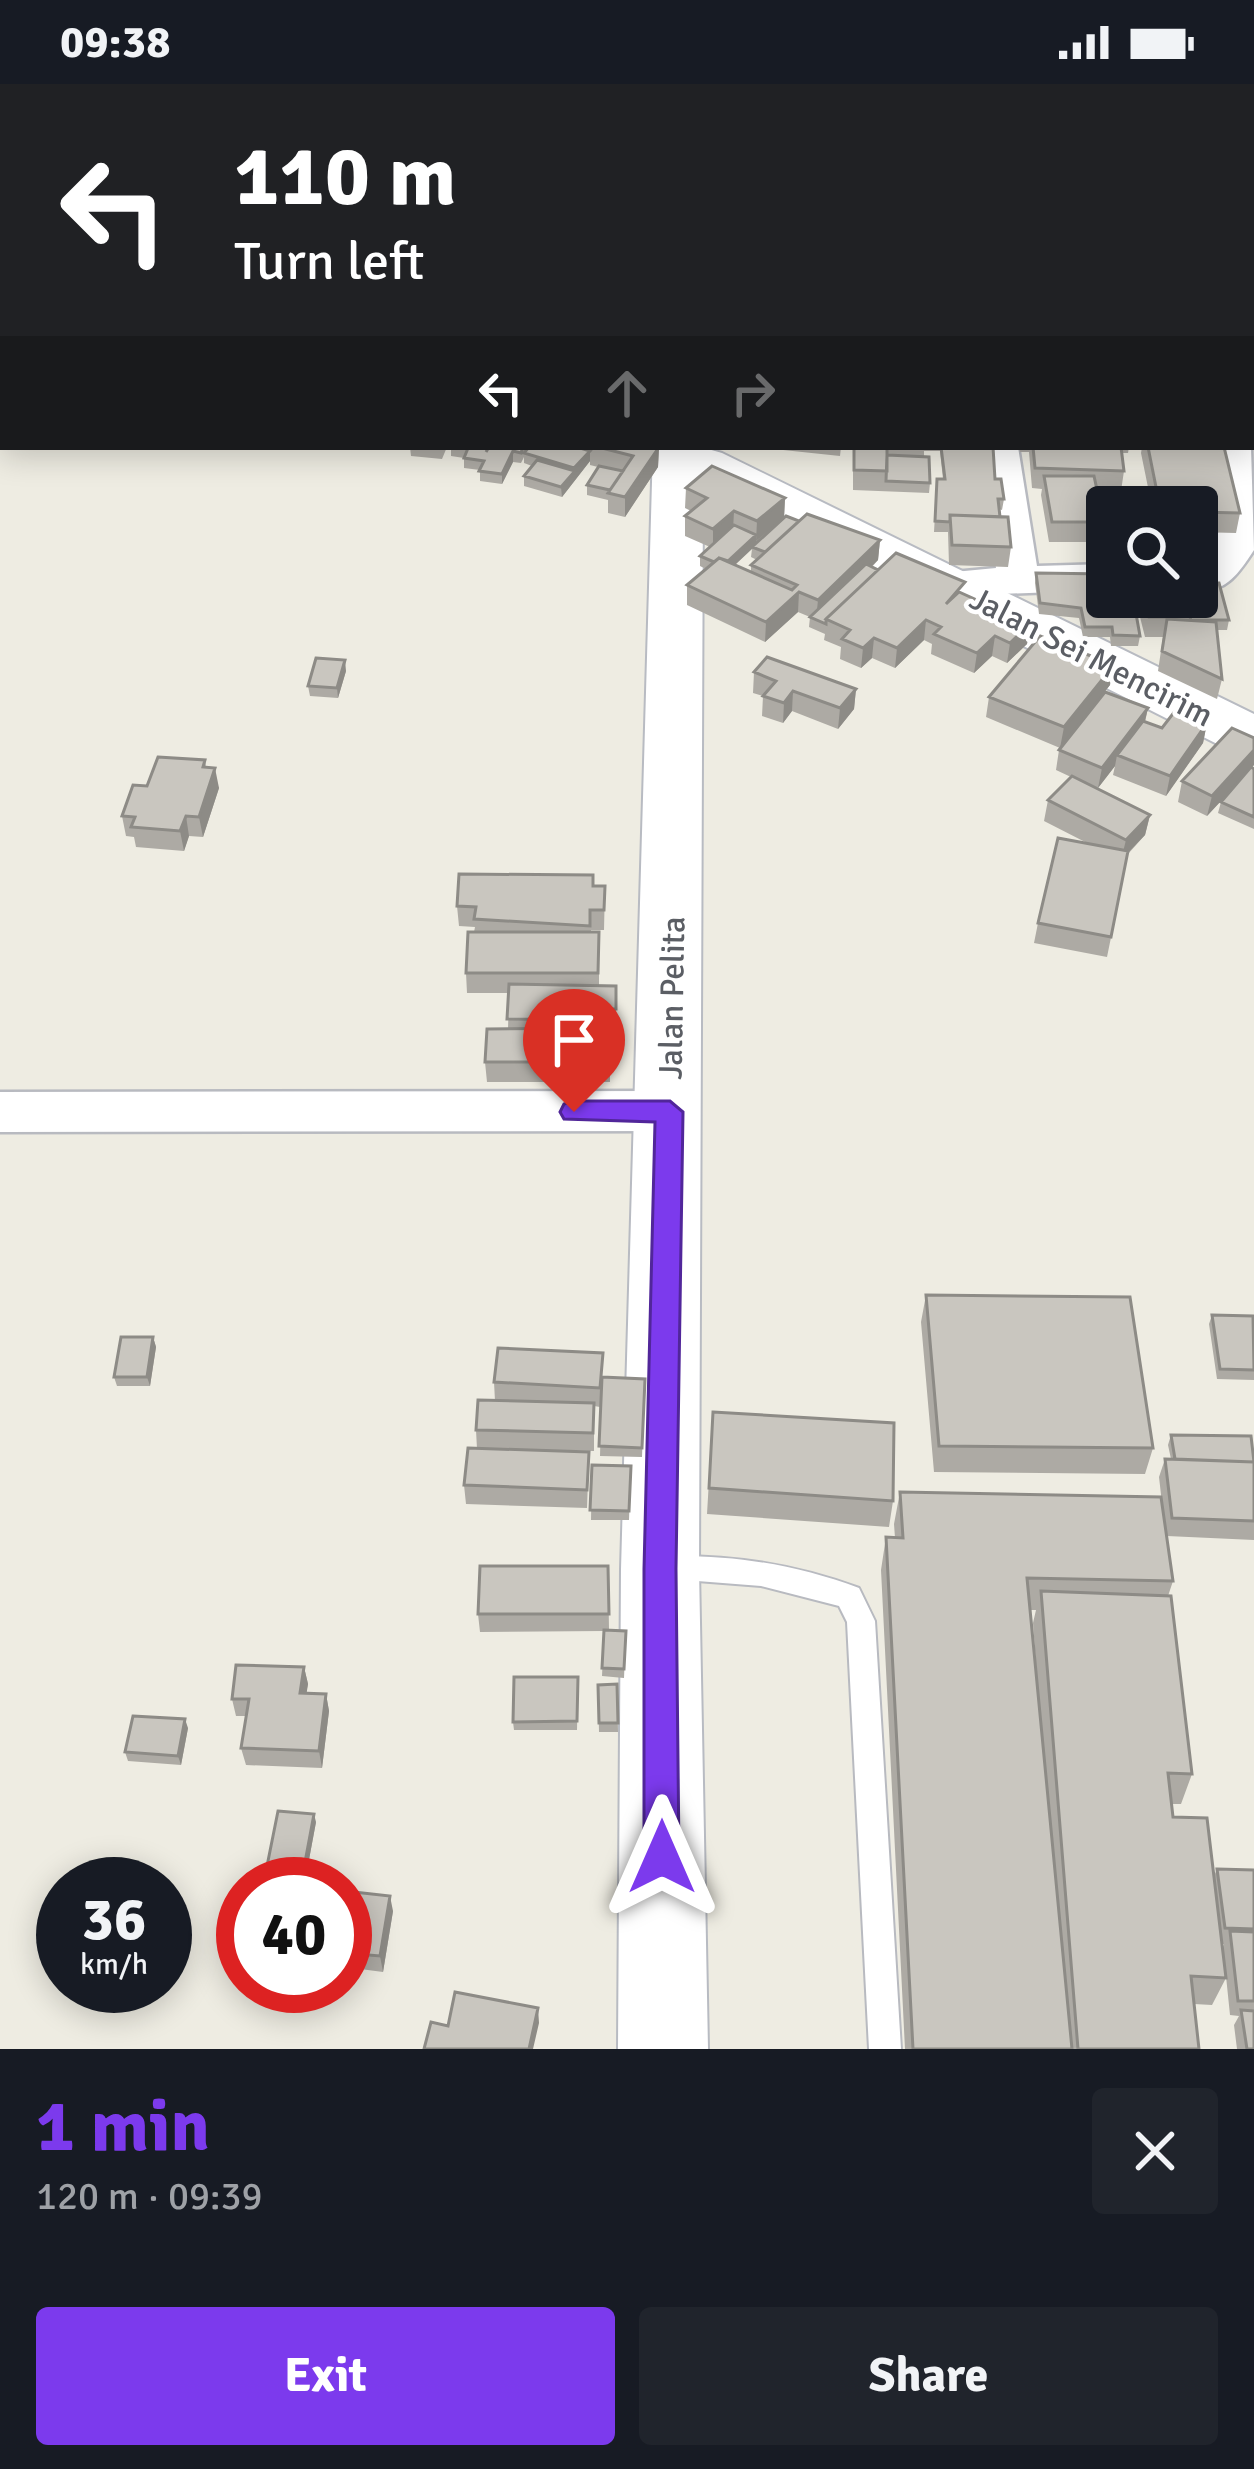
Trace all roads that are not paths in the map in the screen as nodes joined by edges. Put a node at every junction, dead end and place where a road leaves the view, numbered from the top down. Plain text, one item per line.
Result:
1 (674, 450) edge
2 (678, 450) edge
3 (998, 450) edge
4 (1233, 450) edge
5 (1218, 570) edge
6 (1018, 577) junction
7 (1086, 578) edge
8 (1218, 578) edge
9 (1254, 578) edge
10 (948, 583) junction
11 (1254, 738) edge
12 (0, 1112) edge
13 (670, 1112) junction
14 (660, 1569) junction
15 (663, 2049) edge
16 (885, 2049) edge

1 - 13 street, Jalan Pelita
2 - 10 street, Jalan Sei Mencirim
3 - 6 street
4 - 5 street
6 - 7 street
6 - 10 street
8 - 9 street
10 - 11 street, Jalan Sei Mencirim
12 - 13 street
13 - 14 street, Jalan Pelita
14 - 15 street, Jalan Pelita
14 - 16 lane

